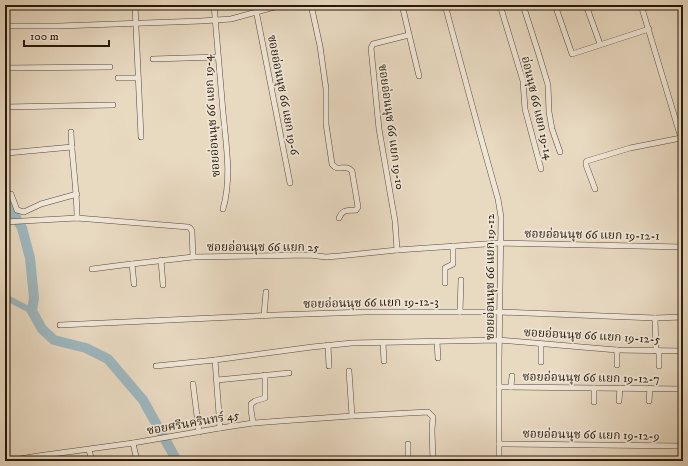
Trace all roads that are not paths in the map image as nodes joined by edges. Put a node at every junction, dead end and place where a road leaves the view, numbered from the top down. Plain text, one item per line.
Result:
1 (135, 5) edge
2 (214, 5) edge
3 (255, 5) edge
4 (282, 5) edge
5 (311, 5) edge
6 (402, 5) edge
7 (445, 5) edge
8 (500, 5) edge
9 (523, 5) edge
10 (555, 5) edge
11 (586, 5) edge
12 (641, 5) edge
13 (256, 12) junction
14 (215, 20) junction
15 (135, 23) junction
16 (5, 26) edge
17 (649, 29) junction
18 (409, 35) junction
19 (600, 44) junction
20 (218, 57) junction
21 (153, 59) dead end
22 (110, 67) dead end
23 (5, 68) edge
24 (418, 76) dead end
25 (118, 78) dead end
26 (138, 78) junction
27 (113, 105) dead end
28 (5, 107) edge
29 (71, 132) dead end
30 (141, 137) dead end
31 (682, 138) edge
32 (72, 147) junction
33 (560, 152) dead end
34 (8, 154) dead end
35 (541, 169) dead end
36 (290, 183) dead end
37 (595, 189) dead end
38 (11, 194) dead end
39 (77, 194) junction
40 (223, 209) dead end
41 (77, 218) junction
42 (339, 218) dead end
43 (7, 222) edge
44 (500, 243) junction
45 (453, 246) junction
46 (683, 247) edge
47 (397, 250) junction
48 (193, 257) junction
49 (161, 260) junction
50 (132, 264) junction
51 (92, 269) dead end
52 (461, 280) dead end
53 (445, 282) dead end
54 (134, 284) dead end
55 (163, 285) dead end
56 (266, 292) dead end
57 (460, 312) junction
58 (500, 312) junction
59 (264, 315) junction
60 (683, 317) edge
61 (655, 318) junction
62 (60, 325) dead end
63 (499, 340) junction
64 (437, 342) junction
65 (383, 343) junction
66 (541, 344) junction
67 (328, 345) junction
68 (617, 350) junction
69 (658, 351) junction
70 (683, 351) edge
71 (438, 358) dead end
72 (215, 360) junction
73 (384, 361) dead end
74 (541, 362) dead end
75 (617, 365) dead end
76 (156, 366) dead end
77 (329, 366) dead end
78 (660, 366) dead end
79 (349, 371) dead end
80 (289, 373) dead end
81 (265, 375) junction
82 (512, 376) dead end
83 (217, 380) junction
84 (193, 384) dead end
85 (499, 387) junction
86 (511, 387) junction
87 (594, 388) junction
88 (620, 388) junction
89 (650, 388) junction
90 (683, 389) edge
91 (619, 401) dead end
92 (649, 401) dead end
93 (594, 402) dead end
94 (352, 416) junction
95 (253, 423) junction
96 (220, 428) junction
97 (199, 432) junction
98 (134, 443) junction
99 (408, 444) dead end
100 (500, 444) junction
101 (683, 446) edge
102 (89, 450) junction
103 (39, 458) edge
104 (7, 461) edge
105 (92, 461) edge
106 (137, 461) edge
107 (408, 461) edge
108 (433, 461) edge
109 (499, 461) edge

1 - 15 street
2 - 14 street, ซอยอ่อนนุช 66 แยก 19-4
3 - 13 street, ซอยอ่อนนุช 66 แยก 19-6
4 - 13 street
5 - 42 street
6 - 18 street
7 - 44 street, ซอยอ่อนนุช 66 แยก 19-12
8 - 35 street, อ่อนนุช 66 แยก 19-14
9 - 33 street
10 - 19 street
11 - 19 street
12 - 17 street
13 - 14 street
13 - 36 street, ซอยอ่อนนุช 66 แยก 19-6
14 - 15 street
14 - 20 street, ซอยอ่อนนุช 66 แยก 19-4
15 - 16 street
15 - 26 street
17 - 19 street
17 - 31 street
18 - 24 street
18 - 47 street, ซอยอ่อนนุช 66 แยก 19-10
20 - 21 street
20 - 40 street, ซอยอ่อนนุช 66 แยก 19-4
22 - 23 street
25 - 26 street
26 - 30 street
27 - 28 street
29 - 32 street
31 - 37 street
32 - 34 street
32 - 39 street
38 - 39 street
39 - 41 street
41 - 43 street, ซอยอ่อนนุช 66 แยก 25
41 - 48 street, ซอยอ่อนนุช 66 แยก 25
44 - 45 street, ซอยอ่อนนุช 66 แยก 25
44 - 46 street, ซอยอ่อนนุช 66 แยก 19-12-1
44 - 58 street, ซอยอ่อนนุช 66 แยก 19-12
45 - 47 street, ซอยอ่อนนุช 66 แยก 25
45 - 53 street
47 - 48 street, ซอยอ่อนนุช 66 แยก 25
48 - 49 street
49 - 50 street
49 - 55 street
50 - 51 street
50 - 54 street
52 - 57 street
56 - 59 street
57 - 58 street, ซอยอ่อนนุช 66 แยก 19-12-3
57 - 59 street, ซอยอ่อนนุช 66 แยก 19-12-3
58 - 61 street, ซอยอ่อนนุช 66 แยก 19-12-3
58 - 63 street, ซอยอ่อนนุช 66 แยก 19-12
59 - 62 street, ซอยอ่อนนุช 66 แยก 19-12-3
60 - 61 street, ซอยอ่อนนุช 66 แยก 19-12-3
61 - 69 street
63 - 64 street, ซอยอ่อนนุช 66 แยก 19-12-5
63 - 66 street, ซอยอ่อนนุช 66 แยก 19-12-5
63 - 85 street, ซอยอ่อนนุช 66 แยก 19-12
64 - 65 street, ซอยอ่อนนุช 66 แยก 19-12-5
64 - 71 street
65 - 67 street, ซอยอ่อนนุช 66 แยก 19-12-5
65 - 73 street
66 - 68 street, ซอยอ่อนนุช 66 แยก 19-12-5
66 - 74 street
67 - 72 street, ซอยอ่อนนุช 66 แยก 19-12-5
67 - 77 street
68 - 69 street, ซอยอ่อนนุช 66 แยก 19-12-5
68 - 75 street
69 - 70 street, ซอยอ่อนนุช 66 แยก 19-12-5
69 - 78 street
72 - 76 street, ซอยอ่อนนุช 66 แยก 19-12-5
72 - 83 street
79 - 94 street
80 - 81 street
81 - 83 street
81 - 95 street
82 - 86 street
83 - 96 street
84 - 97 street
85 - 86 street, ซอยอ่อนนุช 66 แยก 19-12-7
85 - 100 street, ซอยอ่อนนุช 66 แยก 19-12
86 - 87 street, ซอยอ่อนนุช 66 แยก 19-12-7
87 - 88 street, ซอยอ่อนนุช 66 แยก 19-12-7
87 - 93 street
88 - 89 street, ซอยอ่อนนุช 66 แยก 19-12-7
88 - 91 street
89 - 90 street, ซอยอ่อนนุช 66 แยก 19-12-7
89 - 92 street
94 - 95 street, ซอยศรีนครินทร์ 45
94 - 108 street, ซอยศรีนครินทร์ 45
95 - 96 street, ซอยศรีนครินทร์ 45
96 - 97 street, ซอยศรีนครินทร์ 45
97 - 98 street, ซอยศรีนครินทร์ 45
98 - 102 street, ซอยศรีนครินทร์ 45
98 - 106 street
99 - 107 street
100 - 101 street, ซอยอ่อนนุช 66 แยก 19-12-9
100 - 109 street, ซอยอ่อนนุช 66 แยก 19-12
102 - 103 street, ซอยศรีนครินทร์ 45
102 - 105 street
103 - 104 street, ซอยศรีนครินทร์ 45

